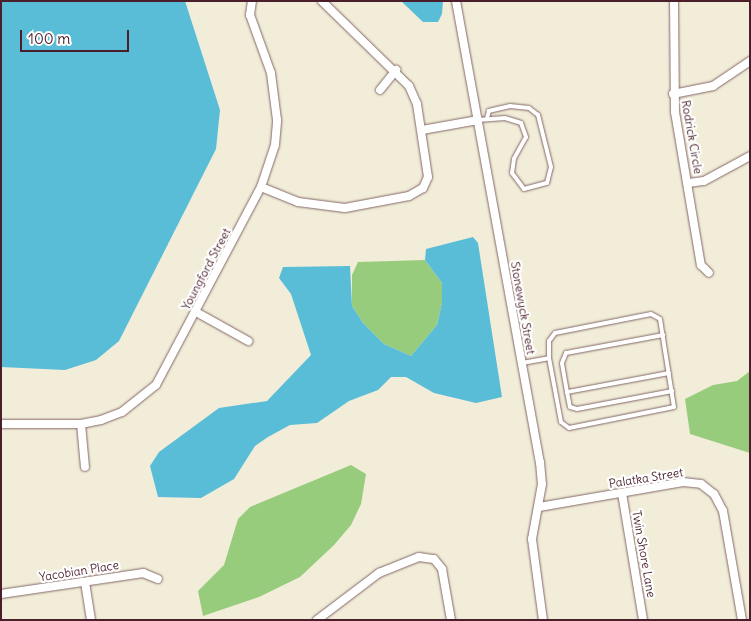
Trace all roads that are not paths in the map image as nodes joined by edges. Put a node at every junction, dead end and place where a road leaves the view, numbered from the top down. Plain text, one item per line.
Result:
1 (252, 1) edge
2 (322, 1) edge
3 (456, 1) edge
4 (674, 1) edge
5 (750, 61) edge
6 (396, 70) junction
7 (380, 90) dead end
8 (673, 94) junction
9 (487, 118) junction
10 (478, 120) junction
11 (422, 130) junction
12 (750, 156) edge
13 (689, 183) junction
14 (261, 187) junction
15 (709, 273) dead end
16 (196, 312) junction
17 (663, 335) junction
18 (248, 341) dead end
19 (549, 358) junction
20 (522, 363) junction
21 (669, 373) junction
22 (672, 391) junction
23 (567, 392) junction
24 (1, 424) edge
25 (81, 424) junction
26 (85, 466) dead end
27 (622, 493) junction
28 (539, 508) junction
29 (158, 579) dead end
30 (85, 582) junction
31 (1, 594) edge
32 (91, 620) edge
33 (317, 620) edge
34 (451, 620) edge
35 (544, 620) edge
36 (643, 620) edge
37 (742, 620) edge

1 - 14 street, Youngford Street
2 - 6 street
3 - 10 street, Stonewyck Street
4 - 8 street, Rodrick Circle
5 - 8 street
6 - 7 street
6 - 11 street
8 - 13 street, Rodrick Circle
9 - 9 lane
9 - 10 lane
10 - 11 street
10 - 20 street, Stonewyck Street
11 - 14 street
12 - 13 street
13 - 15 street, Rodrick Circle
14 - 16 street, Youngford Street
16 - 18 street
16 - 25 street, Youngford Street
17 - 19 lane
17 - 21 lane
17 - 23 lane
19 - 20 lane
19 - 22 lane
20 - 28 street, Stonewyck Street
21 - 22 lane
21 - 23 lane
22 - 23 lane
24 - 25 street, Youngford Street
25 - 26 street
27 - 28 street, Palatka Street
27 - 36 street, Twin Shore Lane
27 - 37 street, Palatka Street
28 - 35 street, Stonewyck Street
29 - 30 street, Yacobian Place
30 - 31 street, Yacobian Place
30 - 32 street
33 - 34 street

